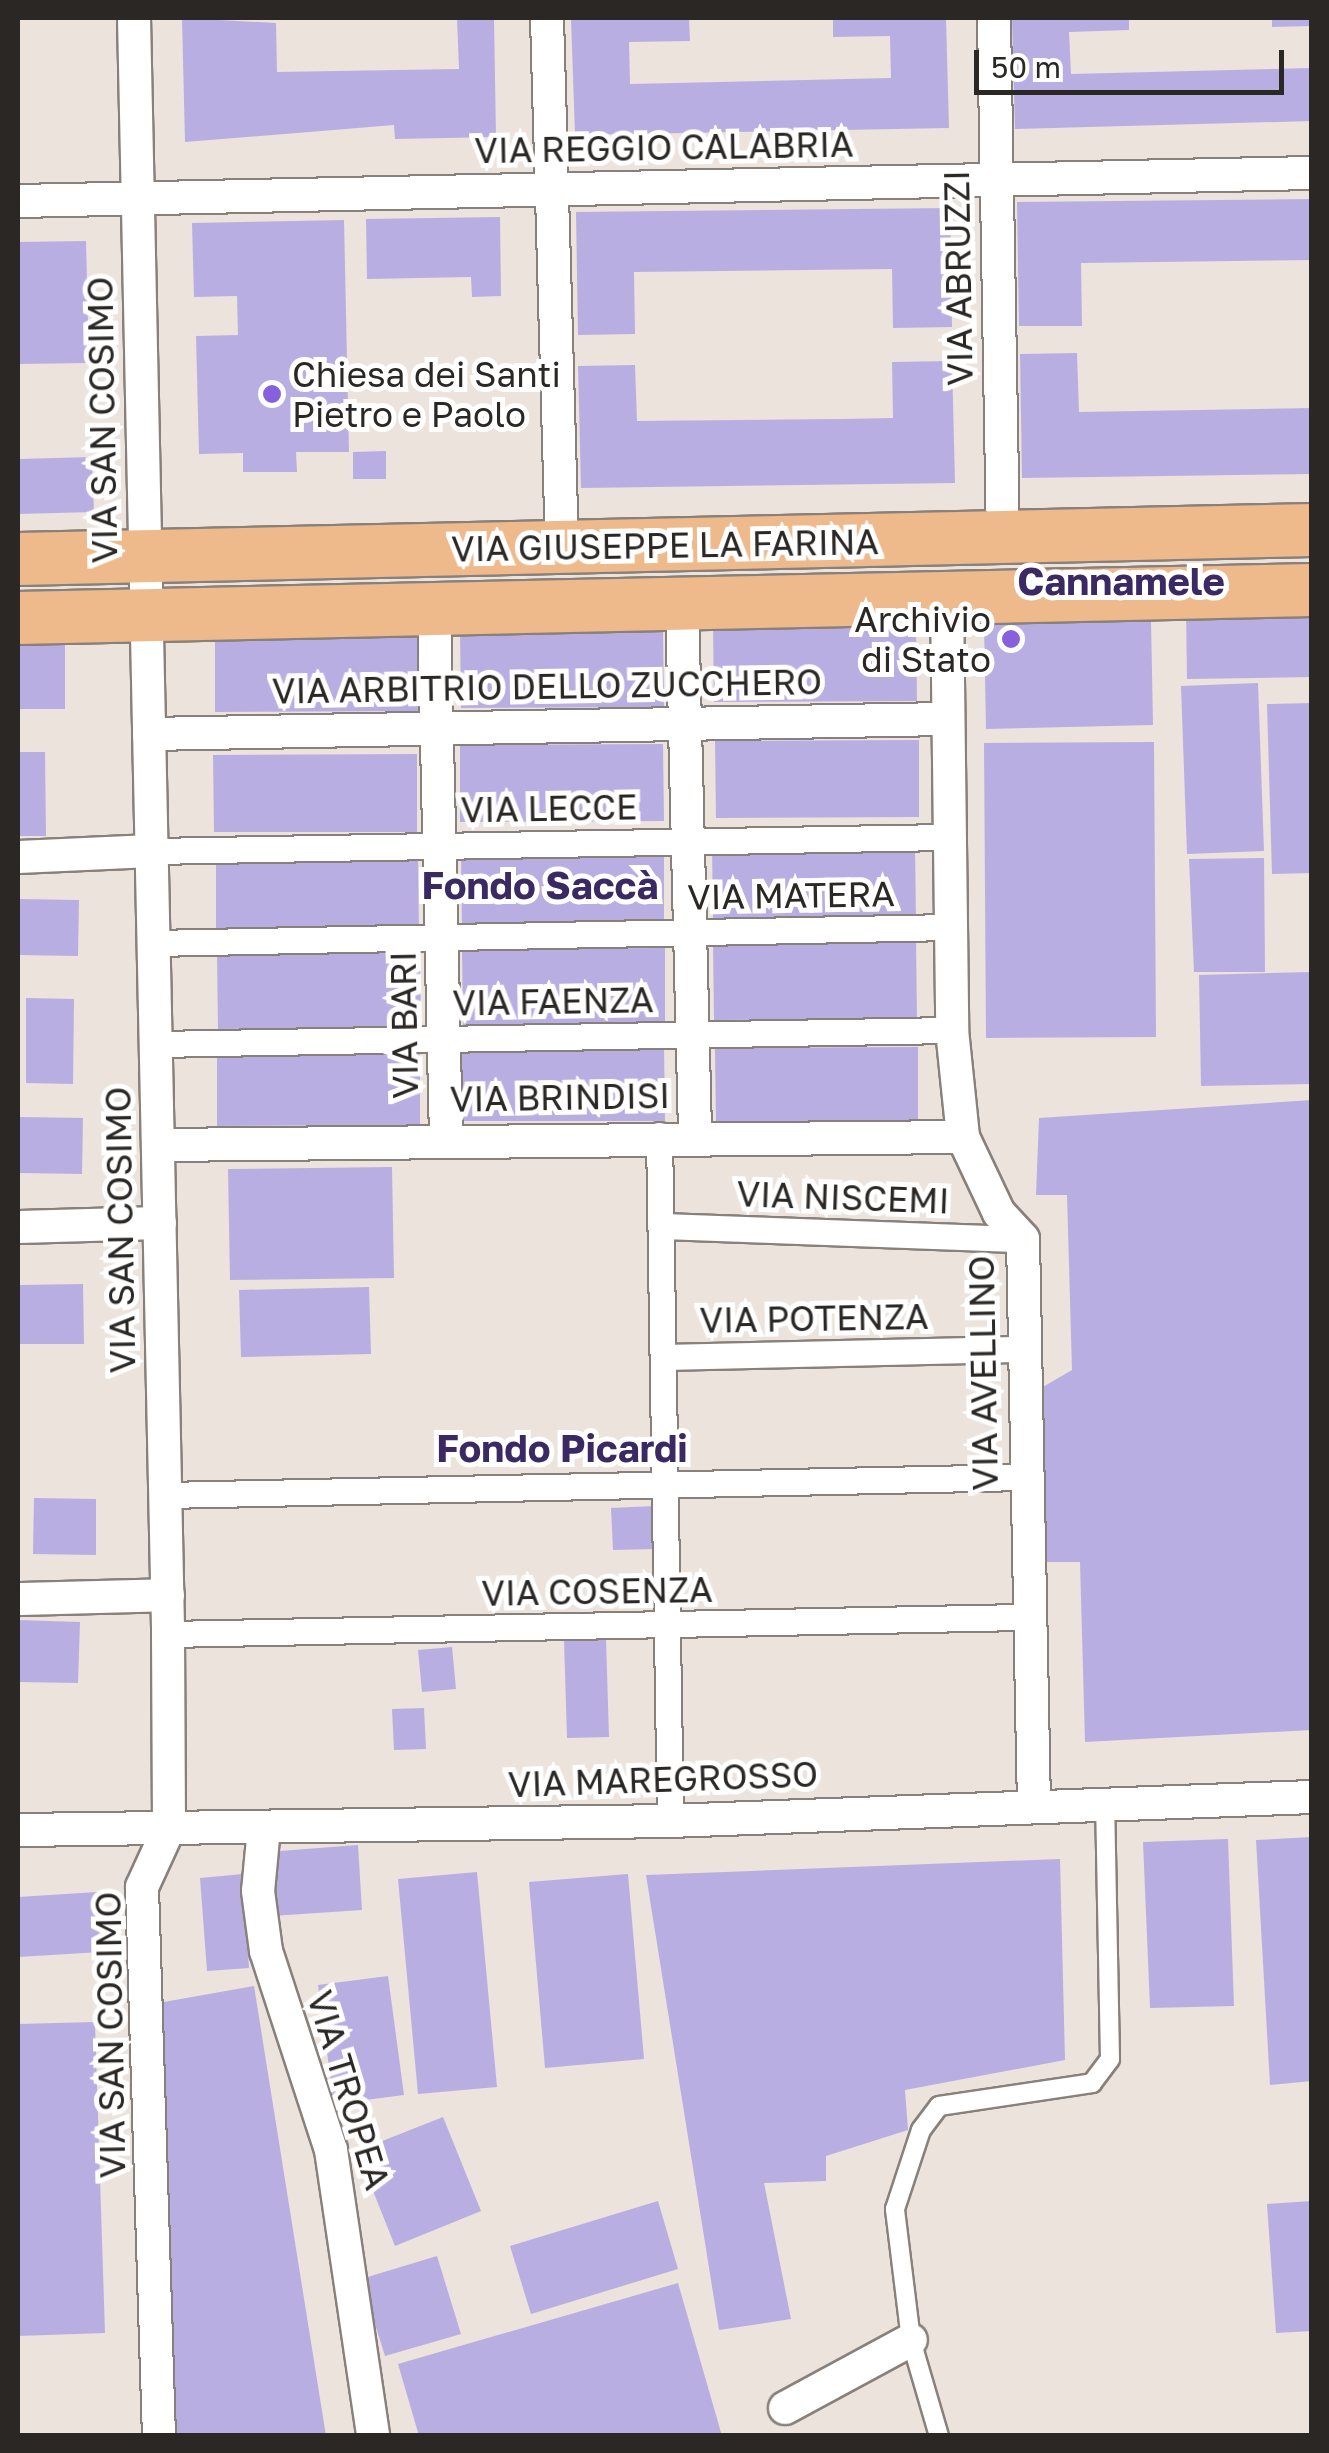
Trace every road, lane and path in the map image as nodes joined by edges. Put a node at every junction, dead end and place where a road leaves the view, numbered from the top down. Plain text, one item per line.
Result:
1 (134, 18) edge
2 (548, 18) edge
3 (994, 18) edge
4 (1312, 173) edge
5 (996, 180) junction
6 (552, 190) junction
7 (138, 198) junction
8 (18, 202) edge
9 (1312, 530) edge
10 (1003, 537) junction
11 (562, 547) junction
12 (145, 557) junction
13 (18, 559) edge
14 (1312, 590) edge
15 (947, 597) junction
16 (682, 604) junction
17 (434, 609) junction
18 (146, 616) junction
19 (18, 618) edge
20 (946, 719) junction
21 (685, 723) junction
22 (436, 728) junction
23 (149, 734) junction
24 (947, 837) junction
25 (688, 840) junction
26 (439, 845) junction
27 (152, 851) junction
28 (18, 857) edge
29 (950, 926) junction
30 (690, 933) junction
31 (442, 937) junction
32 (154, 943) junction
33 (952, 1030) junction
34 (693, 1033) junction
35 (444, 1038) junction
36 (156, 1044) junction
37 (695, 1134) junction
38 (659, 1135) junction
39 (963, 1137) junction
40 (446, 1139) junction
41 (158, 1145) junction
42 (160, 1223) junction
43 (18, 1226) edge
44 (662, 1226) junction
45 (1022, 1239) junction
46 (1024, 1349) junction
47 (665, 1357) junction
48 (1025, 1477) junction
49 (667, 1486) junction
50 (165, 1495) junction
51 (168, 1596) junction
52 (18, 1599) edge
53 (1026, 1617) junction
54 (670, 1625) junction
55 (168, 1634) junction
56 (1312, 1797) edge
57 (1105, 1804) junction
58 (1034, 1806) junction
59 (670, 1821) junction
60 (169, 1828) junction
61 (264, 1828) junction
62 (18, 1830) edge
63 (911, 2340) junction
64 (785, 2408) dead end
65 (160, 2436) edge
66 (373, 2436) edge
67 (939, 2436) edge

1 - 7 street, VIA SAN COSIMO
2 - 6 street
3 - 5 street, VIA ABRUZZI
4 - 5 street, VIA REGGIO CALABRIA
5 - 6 street, VIA REGGIO CALABRIA
5 - 10 street, VIA ABRUZZI
6 - 7 street, VIA REGGIO CALABRIA
6 - 11 street
7 - 8 street, VIA REGGIO CALABRIA
7 - 12 street, VIA SAN COSIMO
9 - 10 main road, VIA GIUSEPPE LA FARINA
10 - 11 main road, VIA GIUSEPPE LA FARINA
11 - 12 main road, VIA GIUSEPPE LA FARINA
12 - 13 main road, VIA GIUSEPPE LA FARINA
12 - 18 street, VIA SAN COSIMO
14 - 15 main road, VIA GIUSEPPE LA FARINA
15 - 16 main road, VIA GIUSEPPE LA FARINA
15 - 20 street, VIA AVELLINO
16 - 17 main road, VIA GIUSEPPE LA FARINA
16 - 21 street
17 - 18 main road, VIA GIUSEPPE LA FARINA
17 - 22 street, VIA BARI
18 - 19 main road, VIA GIUSEPPE LA FARINA
18 - 23 street, VIA SAN COSIMO
20 - 21 street, VIA ARBITRIO DELLO ZUCCHERO
20 - 24 street, VIA AVELLINO
21 - 22 street, VIA ARBITRIO DELLO ZUCCHERO
21 - 25 street
22 - 23 street, VIA ARBITRIO DELLO ZUCCHERO
22 - 26 street, VIA BARI
23 - 27 street, VIA SAN COSIMO
24 - 25 street, VIA LECCE
24 - 29 street, VIA AVELLINO
25 - 26 street, VIA LECCE
25 - 30 street
26 - 27 street, VIA LECCE
26 - 31 street, VIA BARI
27 - 28 street
27 - 32 street, VIA SAN COSIMO
29 - 30 street, VIA MATERA
29 - 33 street, VIA AVELLINO
30 - 31 street, VIA MATERA
30 - 34 street
31 - 32 street, VIA MATERA
31 - 35 street, VIA BARI
32 - 36 street, VIA SAN COSIMO
33 - 34 street, VIA FAENZA
33 - 39 street, VIA AVELLINO
34 - 35 street, VIA FAENZA
34 - 37 street
35 - 36 street, VIA FAENZA
35 - 40 street, VIA BARI
36 - 41 street, VIA SAN COSIMO
37 - 38 street, VIA BRINDISI
37 - 39 street, VIA BRINDISI
38 - 40 street, VIA BRINDISI
38 - 44 street
39 - 45 street, VIA AVELLINO
40 - 41 street, VIA BRINDISI
41 - 42 street, VIA SAN COSIMO
42 - 43 street
42 - 50 street, VIA SAN COSIMO
44 - 45 street, VIA NISCEMI
44 - 47 street
45 - 46 street, VIA AVELLINO
46 - 47 street, VIA POTENZA
46 - 48 street, VIA AVELLINO
47 - 49 street
48 - 49 street
48 - 53 street, VIA AVELLINO
49 - 50 street
49 - 54 street
50 - 51 street, VIA SAN COSIMO
51 - 52 street
51 - 55 street, VIA SAN COSIMO
53 - 54 street, VIA COSENZA
53 - 58 street, VIA AVELLINO
54 - 55 street, VIA COSENZA
54 - 59 street
55 - 60 street, VIA SAN COSIMO
56 - 57 street, VIA MAREGROSSO
57 - 58 street, VIA MAREGROSSO
57 - 63 lane
58 - 59 street, VIA MAREGROSSO
59 - 61 street, VIA MAREGROSSO
60 - 61 street, VIA MAREGROSSO
60 - 62 street, VIA MAREGROSSO
60 - 65 street, VIA SAN COSIMO
61 - 66 street, VIA TROPEA
63 - 64 street
63 - 67 lane

